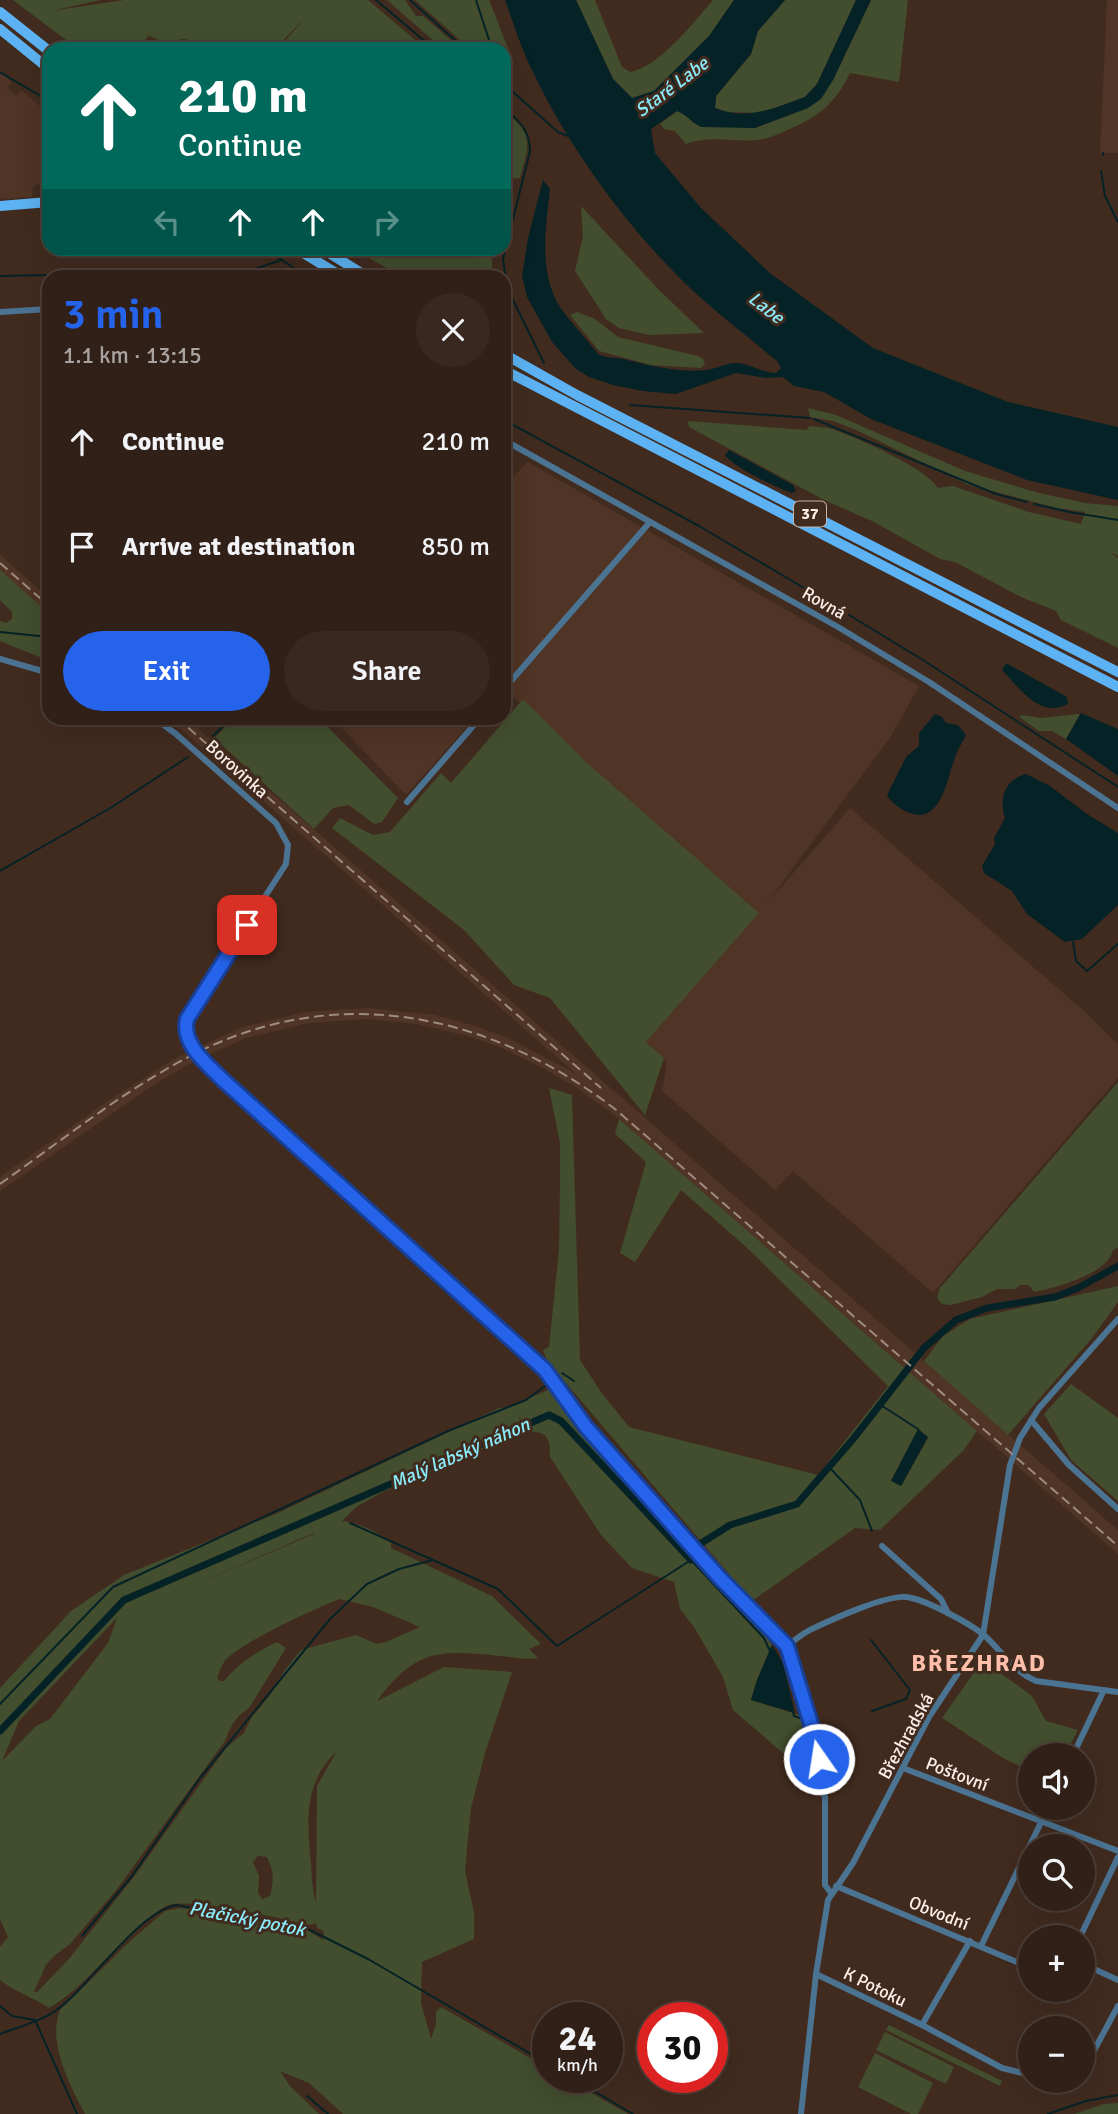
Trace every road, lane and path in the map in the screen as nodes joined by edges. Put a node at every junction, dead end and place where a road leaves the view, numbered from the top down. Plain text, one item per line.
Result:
1 (0, 12) edge
2 (0, 29) edge
3 (32, 37) junction
4 (42, 42) edge
5 (42, 45) edge
6 (26, 51) junction
7 (42, 64) edge
8 (42, 68) edge
9 (42, 203) edge
10 (0, 206) edge
11 (308, 256) edge
12 (334, 256) edge
13 (331, 270) edge
14 (356, 270) edge
15 (42, 310) edge
16 (0, 312) edge
17 (511, 358) edge
18 (511, 374) edge
19 (511, 444) edge
20 (650, 522) junction
21 (0, 659) edge
22 (42, 671) edge
23 (1118, 673) edge
24 (511, 681) edge
25 (1118, 687) edge
26 (164, 725) edge
27 (474, 725) edge
28 (407, 802) dead end
29 (1118, 808) edge
30 (1118, 1319) edge
31 (1031, 1420) junction
32 (1118, 1509) edge
33 (882, 1546) dead end
34 (948, 1613) junction
35 (983, 1635) junction
36 (787, 1646) junction
37 (1104, 1690) junction
38 (1118, 1692) edge
39 (1079, 1743) edge
40 (903, 1768) junction
41 (1042, 1822) junction
42 (1118, 1851) edge
43 (1118, 1857) edge
44 (836, 1886) junction
45 (831, 1893) junction
46 (1086, 1925) edge
47 (970, 1941) junction
48 (981, 1946) junction
49 (1018, 1962) edge
50 (1095, 1969) edge
51 (816, 1974) junction
52 (1118, 1980) edge
53 (1118, 2006) edge
54 (922, 2025) junction
55 (1095, 2049) edge
56 (1018, 2072) edge
57 (801, 2114) edge

1 - 3 main road
2 - 6 main road
3 - 4 main road
3 - 5 main road
6 - 7 main road
6 - 8 main road
9 - 10 main road
11 - 13 main road
12 - 14 main road
15 - 16 street
17 - 23 main road, 37
18 - 25 main road, 37
19 - 20 street, Rovná
20 - 24 street
20 - 29 street, Rovná
21 - 22 street
26 - 36 street, Borovinka
27 - 28 street
30 - 31 street, Březhradská
31 - 32 street
31 - 35 street, Březhradská
33 - 34 street
34 - 35 street
34 - 36 street
35 - 37 street
35 - 40 street, Březhradská
36 - 45 street
37 - 38 street
37 - 39 street
40 - 41 street, Poštovní
40 - 44 street, Březhradská
41 - 42 street, Poštovní
41 - 48 street
43 - 46 street
44 - 45 street, Březhradská
44 - 47 street, Obvodní
45 - 51 street, Březhradská
47 - 48 street, Obvodní
47 - 54 street, K Potoku
48 - 49 street, Obvodní
50 - 52 street
51 - 54 street, K Potoku
51 - 57 street, Březhradská
53 - 55 street
54 - 56 street, K Potoku

